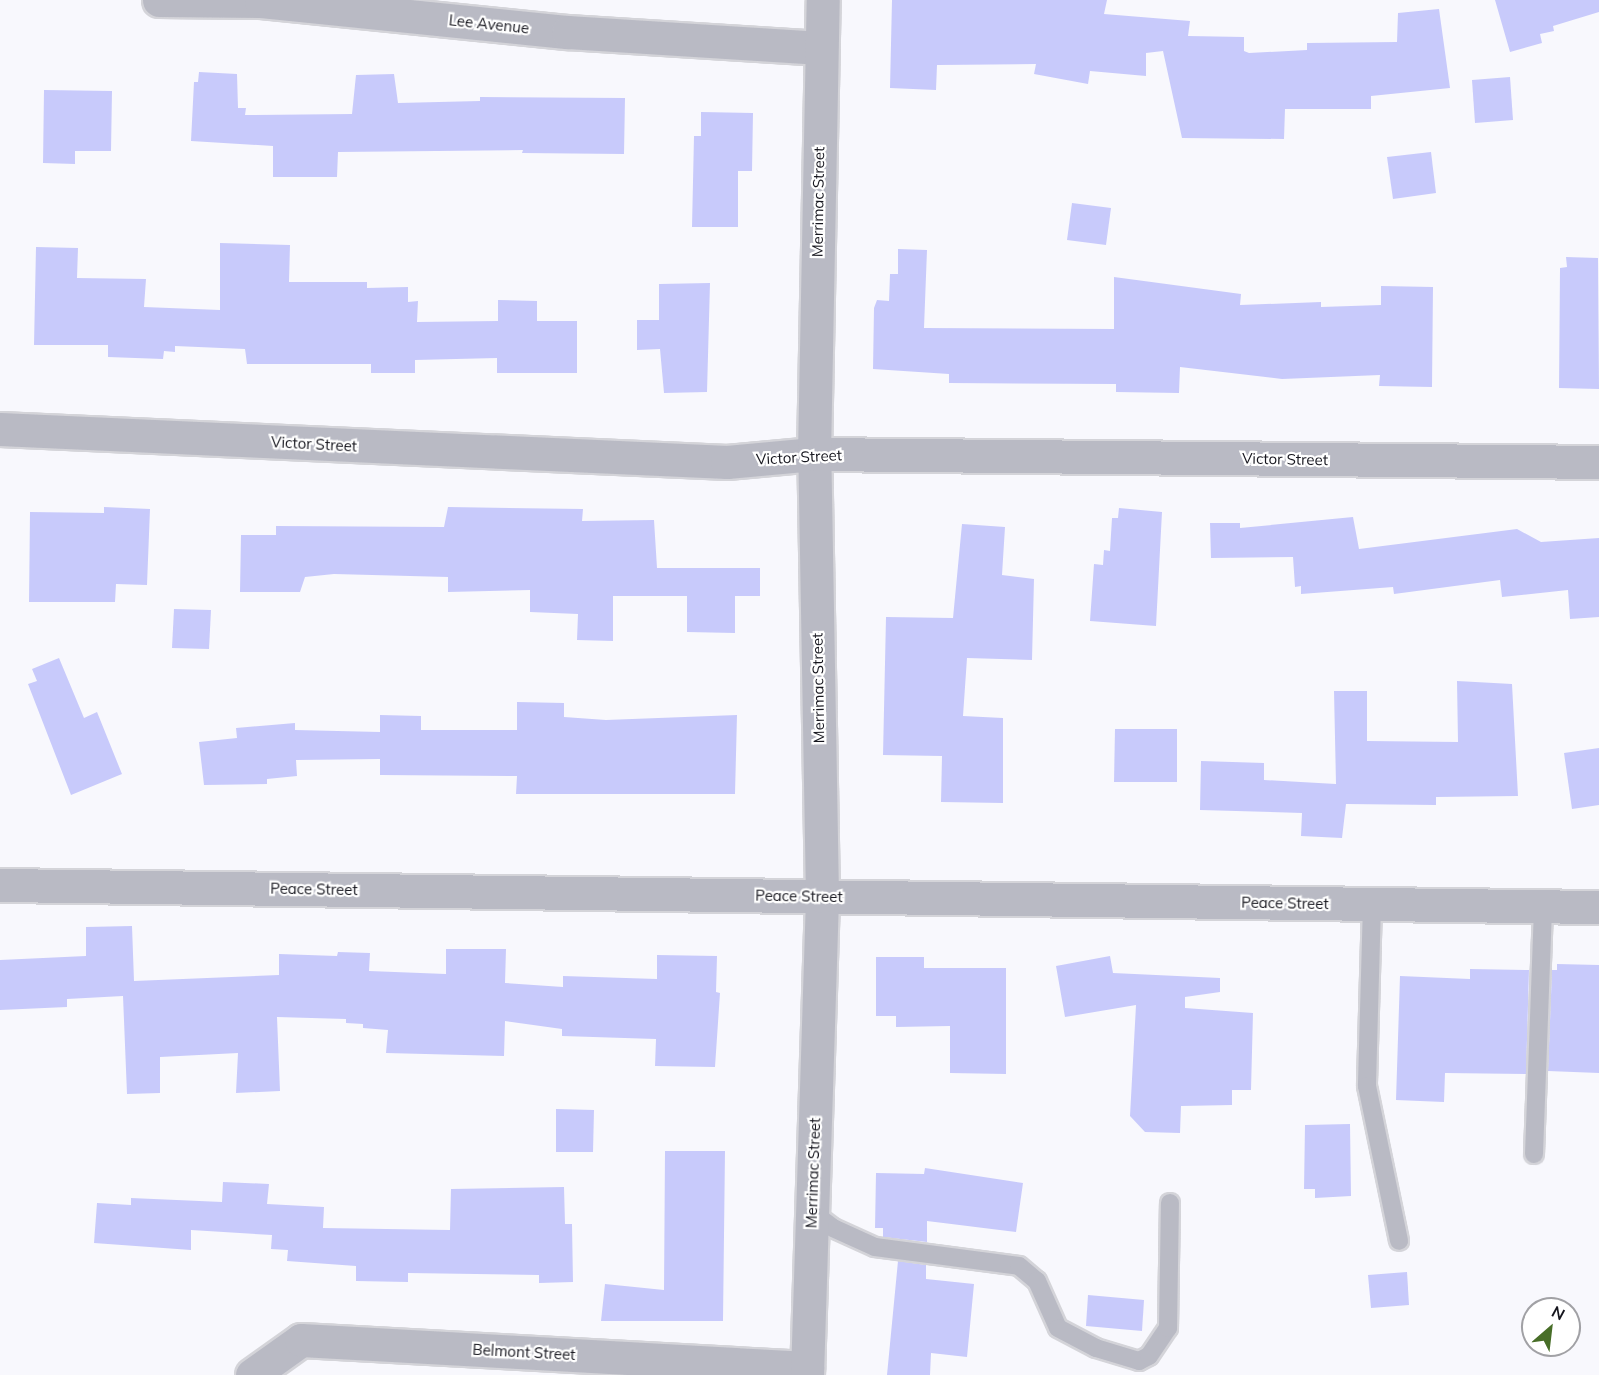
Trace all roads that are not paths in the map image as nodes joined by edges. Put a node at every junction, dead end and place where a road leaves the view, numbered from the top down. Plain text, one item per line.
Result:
1 (159, 0) edge
2 (823, 0) edge
3 (820, 48) junction
4 (0, 429) edge
5 (814, 454) junction
6 (1599, 462) edge
7 (0, 885) edge
8 (822, 897) junction
9 (1372, 904) junction
10 (1543, 907) junction
11 (1599, 907) edge
12 (1534, 1154) dead end
13 (1170, 1203) dead end
14 (812, 1212) junction
15 (1399, 1241) dead end
16 (807, 1371) edge
17 (251, 1374) edge

1 - 3 street, Lee Avenue
2 - 3 street, Merrimac Street
3 - 5 street, Merrimac Street
4 - 5 street, Victor Street
5 - 6 street, Victor Street
5 - 8 street, Merrimac Street
7 - 8 street, Peace Street
8 - 9 street, Peace Street
8 - 14 street, Merrimac Street
9 - 10 street, Peace Street
9 - 15 lane
10 - 11 street, Peace Street
10 - 12 lane
13 - 14 lane
14 - 16 street, Merrimac Street
16 - 17 street, Belmont Street

